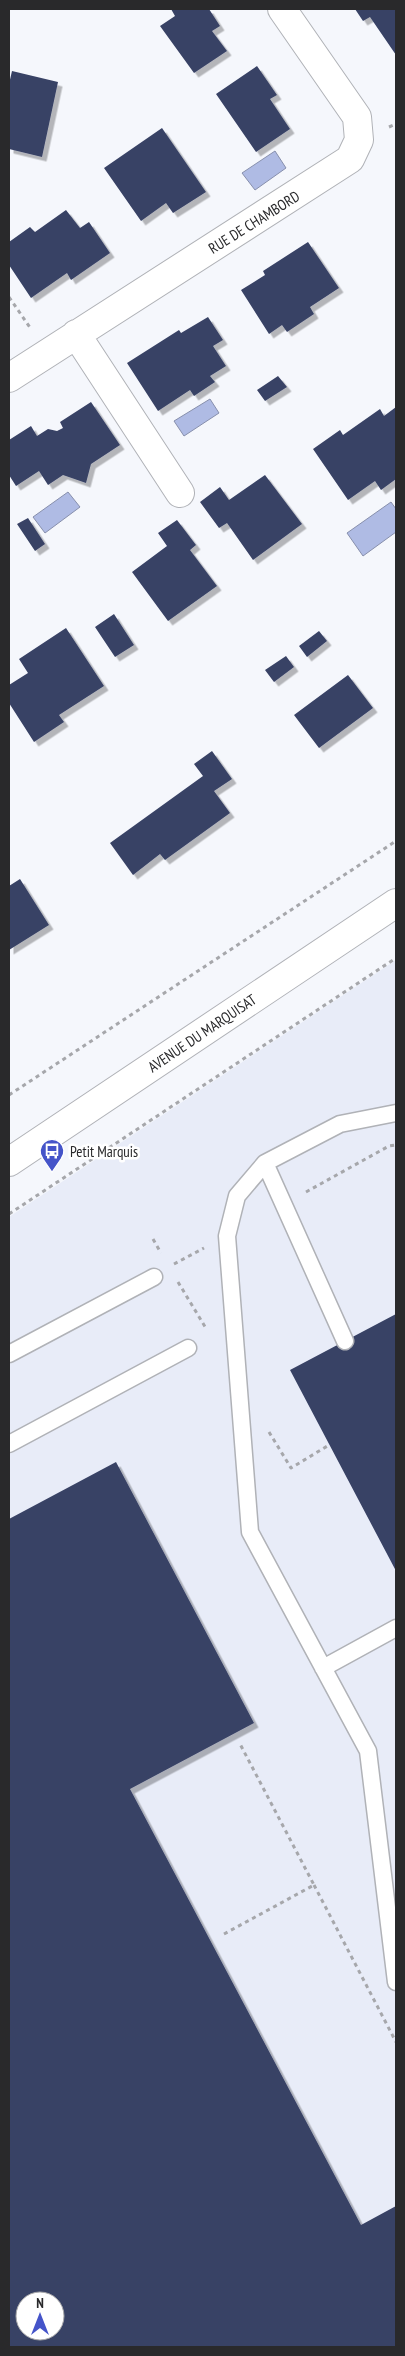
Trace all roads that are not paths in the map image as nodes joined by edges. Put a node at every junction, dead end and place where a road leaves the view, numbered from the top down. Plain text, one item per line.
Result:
1 (282, 9) edge
2 (76, 334) junction
3 (9, 378) edge
4 (180, 493) dead end
5 (396, 904) edge
6 (396, 1113) edge
7 (9, 1162) edge
8 (265, 1163) junction
9 (154, 1277) dead end
10 (345, 1341) dead end
11 (188, 1348) dead end
12 (9, 1354) edge
13 (9, 1444) edge
14 (396, 1628) edge
15 (323, 1668) junction
16 (396, 1982) edge

1 - 2 street, RUE DE CHAMBORD
2 - 3 street, RUE DE CHAMBORD
2 - 4 street
5 - 7 street, AVENUE DU MARQUISAT
6 - 8 lane
8 - 10 lane
8 - 15 lane
9 - 12 lane
11 - 13 lane
14 - 15 lane
15 - 16 lane

